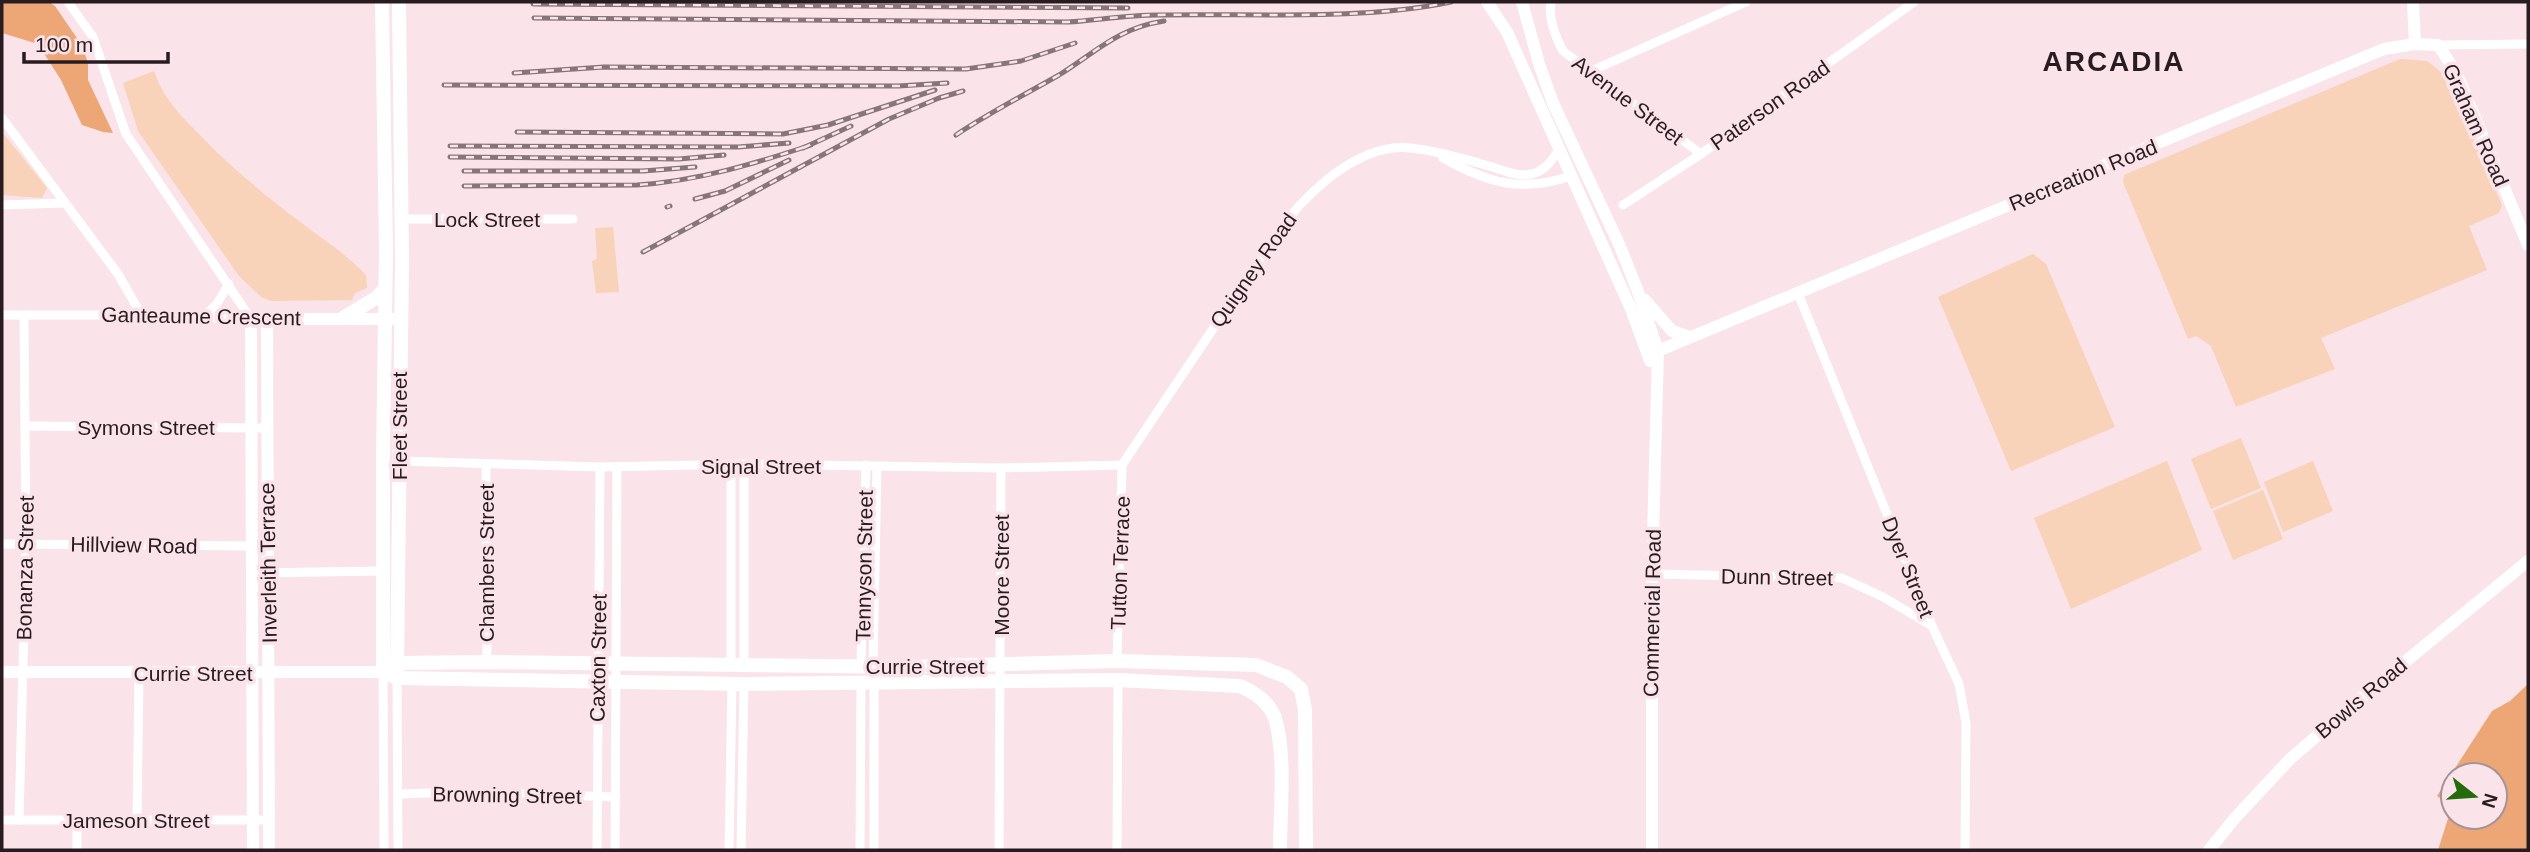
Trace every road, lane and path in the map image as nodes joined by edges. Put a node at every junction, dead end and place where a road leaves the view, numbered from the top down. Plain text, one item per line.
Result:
1 (68, 2) edge
2 (382, 2) edge
3 (399, 2) edge
4 (1487, 2) edge
5 (1522, 2) edge
6 (1550, 2) edge
7 (1746, 2) edge
8 (1914, 2) edge
9 (2413, 2) edge
10 (2415, 44) junction
11 (2528, 44) edge
12 (2438, 45) junction
13 (383, 47) junction
14 (399, 47) junction
15 (1589, 72) junction
16 (2, 118) edge
17 (1559, 150) junction
18 (1436, 153) junction
19 (1701, 154) junction
20 (1571, 176) junction
21 (64, 203) junction
22 (2, 205) edge
23 (1623, 205) dead end
24 (401, 219) junction
25 (573, 219) dead end
26 (2528, 245) edge
27 (229, 285) junction
28 (385, 286) junction
29 (1637, 289) junction
30 (1798, 293) junction
31 (2, 314) edge
32 (24, 315) junction
33 (142, 316) junction
34 (202, 318) junction
35 (251, 318) junction
36 (267, 318) junction
37 (343, 318) junction
38 (400, 318) junction
39 (384, 319) junction
40 (1690, 337) junction
41 (1653, 353) junction
42 (383, 393) junction
43 (400, 394) junction
44 (26, 426) junction
45 (252, 427) junction
46 (267, 428) junction
47 (400, 461) junction
48 (486, 464) junction
49 (744, 464) junction
50 (731, 465) junction
51 (866, 465) junction
52 (1122, 465) junction
53 (877, 466) junction
54 (600, 467) junction
55 (617, 467) junction
56 (1001, 468) junction
57 (2, 544) edge
58 (26, 544) junction
59 (252, 546) junction
60 (267, 546) junction
61 (2528, 561) edge
62 (383, 571) junction
63 (253, 573) junction
64 (268, 573) junction
65 (1652, 574) junction
66 (1932, 626) junction
67 (1117, 661) junction
68 (486, 662) junction
69 (599, 665) junction
70 (618, 665) junction
71 (737, 666) junction
72 (867, 666) junction
73 (1002, 666) junction
74 (393, 671) junction
75 (2, 672) edge
76 (254, 672) junction
77 (270, 672) junction
78 (24, 673) junction
79 (139, 673) junction
80 (1118, 680) junction
81 (1001, 681) junction
82 (598, 683) junction
83 (617, 683) junction
84 (738, 684) junction
85 (867, 684) junction
86 (399, 793) junction
87 (596, 797) junction
88 (616, 797) junction
89 (2, 820) edge
90 (19, 820) junction
91 (138, 820) junction
92 (253, 820) junction
93 (270, 820) junction
94 (77, 821) junction
95 (77, 850) edge
96 (253, 850) edge
97 (269, 850) edge
98 (384, 850) edge
99 (398, 850) edge
100 (597, 850) edge
101 (615, 850) edge
102 (729, 850) edge
103 (741, 850) edge
104 (860, 850) edge
105 (874, 850) edge
106 (999, 850) edge
107 (1117, 850) edge
108 (1280, 850) edge
109 (1306, 850) edge
110 (1652, 850) edge
111 (1965, 850) edge
112 (2209, 850) edge

1 - 27 street
2 - 13 main road, Fleet Street
3 - 14 main road, Fleet Street
4 - 17 street, Commercial Road
5 - 29 street, Commercial Road
6 - 15 street, Avenue Street
7 - 15 street
8 - 19 street, Paterson Road
9 - 10 street
10 - 12 street, Recreation Road
10 - 30 street, Recreation Road
11 - 12 street, Recreation Road
12 - 26 street, Graham Road
13 - 14 main road
13 - 28 main road, Fleet Street
14 - 24 main road, Fleet Street
15 - 19 street, Avenue Street
16 - 21 street
17 - 18 street, Quigney Road
17 - 20 street, Commercial Road
18 - 20 street, Quigney Road
18 - 52 street, Quigney Road
19 - 23 street, Paterson Road
20 - 41 street, Commercial Road
21 - 22 street
21 - 33 street
24 - 25 street, Lock Street
24 - 38 main road, Fleet Street
27 - 34 street
27 - 35 street
28 - 37 main road
28 - 39 main road, Fleet Street
29 - 40 street
29 - 41 street, Commercial Road
30 - 40 street, Recreation Road
30 - 66 street, Dyer Street
31 - 32 street, Ganteaume Crescent
32 - 33 street, Ganteaume Crescent
32 - 44 street, Bonanza Street
33 - 34 street, Ganteaume Crescent
34 - 35 street, Ganteaume Crescent
35 - 36 street, Ganteaume Crescent
35 - 45 street, Inverleith Terrace
36 - 37 street, Ganteaume Crescent
36 - 46 street, Inverleith Terrace
37 - 39 street, Ganteaume Crescent
38 - 39 street, Ganteaume Crescent
38 - 43 main road, Fleet Street
39 - 42 main road, Fleet Street
40 - 41 street, Recreation Road
41 - 65 street, Commercial Road
42 - 43 main road
42 - 62 main road, Fleet Street
43 - 47 main road, Fleet Street
44 - 45 street, Symons Street
44 - 58 street, Bonanza Street
45 - 46 street, Symons Street
45 - 59 street, Inverleith Terrace
46 - 60 street, Inverleith Terrace
47 - 48 street, Signal Street
47 - 74 main road, Fleet Street
48 - 54 street, Signal Street
48 - 68 street, Chambers Street
49 - 50 street, Signal Street
49 - 51 street, Signal Street
49 - 71 street
50 - 55 street, Signal Street
50 - 71 street
51 - 53 street, Signal Street
51 - 72 street, Tennyson Street
52 - 56 street, Signal Street
52 - 67 street, Tutton Terrace
53 - 56 street, Signal Street
53 - 72 street, Tennyson Street
54 - 55 street, Signal Street
54 - 69 street, Caxton Street
55 - 70 street, Caxton Street
56 - 73 street, Moore Street
57 - 58 street, Hillview Road
58 - 59 street, Hillview Road
58 - 78 street, Bonanza Street
59 - 60 street, Hillview Road
59 - 63 street, Inverleith Terrace
60 - 64 street, Inverleith Terrace
61 - 112 street, Bowls Road
62 - 64 street
62 - 74 main road, Fleet Street
63 - 64 street
63 - 76 street, Inverleith Terrace
64 - 77 street, Inverleith Terrace
65 - 66 street, Dunn Street
65 - 110 street, Commercial Road
66 - 111 street, Dyer Street
67 - 73 main road, Currie Street
67 - 109 main road, Currie Street
68 - 69 main road, Currie Street
68 - 74 main road, Currie Street
69 - 70 main road, Currie Street
69 - 82 street, Caxton Street
70 - 71 main road, Currie Street
70 - 83 street, Caxton Street
71 - 72 main road, Currie Street
72 - 73 main road, Currie Street
73 - 81 street, Moore Street
74 - 77 street, Currie Street
74 - 82 main road, Currie Street
74 - 86 street, Fleet Street
74 - 98 street, Fleet Street
75 - 78 street, Currie Street
76 - 77 street, Currie Street
76 - 79 street, Currie Street
76 - 92 street, Inverleith Terrace
77 - 93 street, Inverleith Terrace
78 - 79 street, Currie Street
78 - 90 street, Bonanza Street
79 - 91 street
80 - 81 main road, Currie Street
80 - 107 street
80 - 108 main road, Currie Street
81 - 85 main road, Currie Street
81 - 106 street, Moore Street
82 - 83 main road, Currie Street
82 - 87 street, Caxton Street
83 - 84 main road, Currie Street
83 - 88 street, Caxton Street
84 - 85 main road, Currie Street
84 - 102 street
84 - 103 street
85 - 104 street
85 - 105 street
86 - 87 street, Browning Street
86 - 99 street, Fleet Street
87 - 88 street, Browning Street
87 - 100 street, Caxton Street
88 - 101 street, Caxton Street
89 - 90 street, Jameson Street
90 - 94 street, Jameson Street
91 - 92 street, Jameson Street
91 - 94 street, Jameson Street
92 - 93 street, Jameson Street
92 - 96 street, Inverleith Terrace
93 - 97 street, Inverleith Terrace
94 - 95 street

